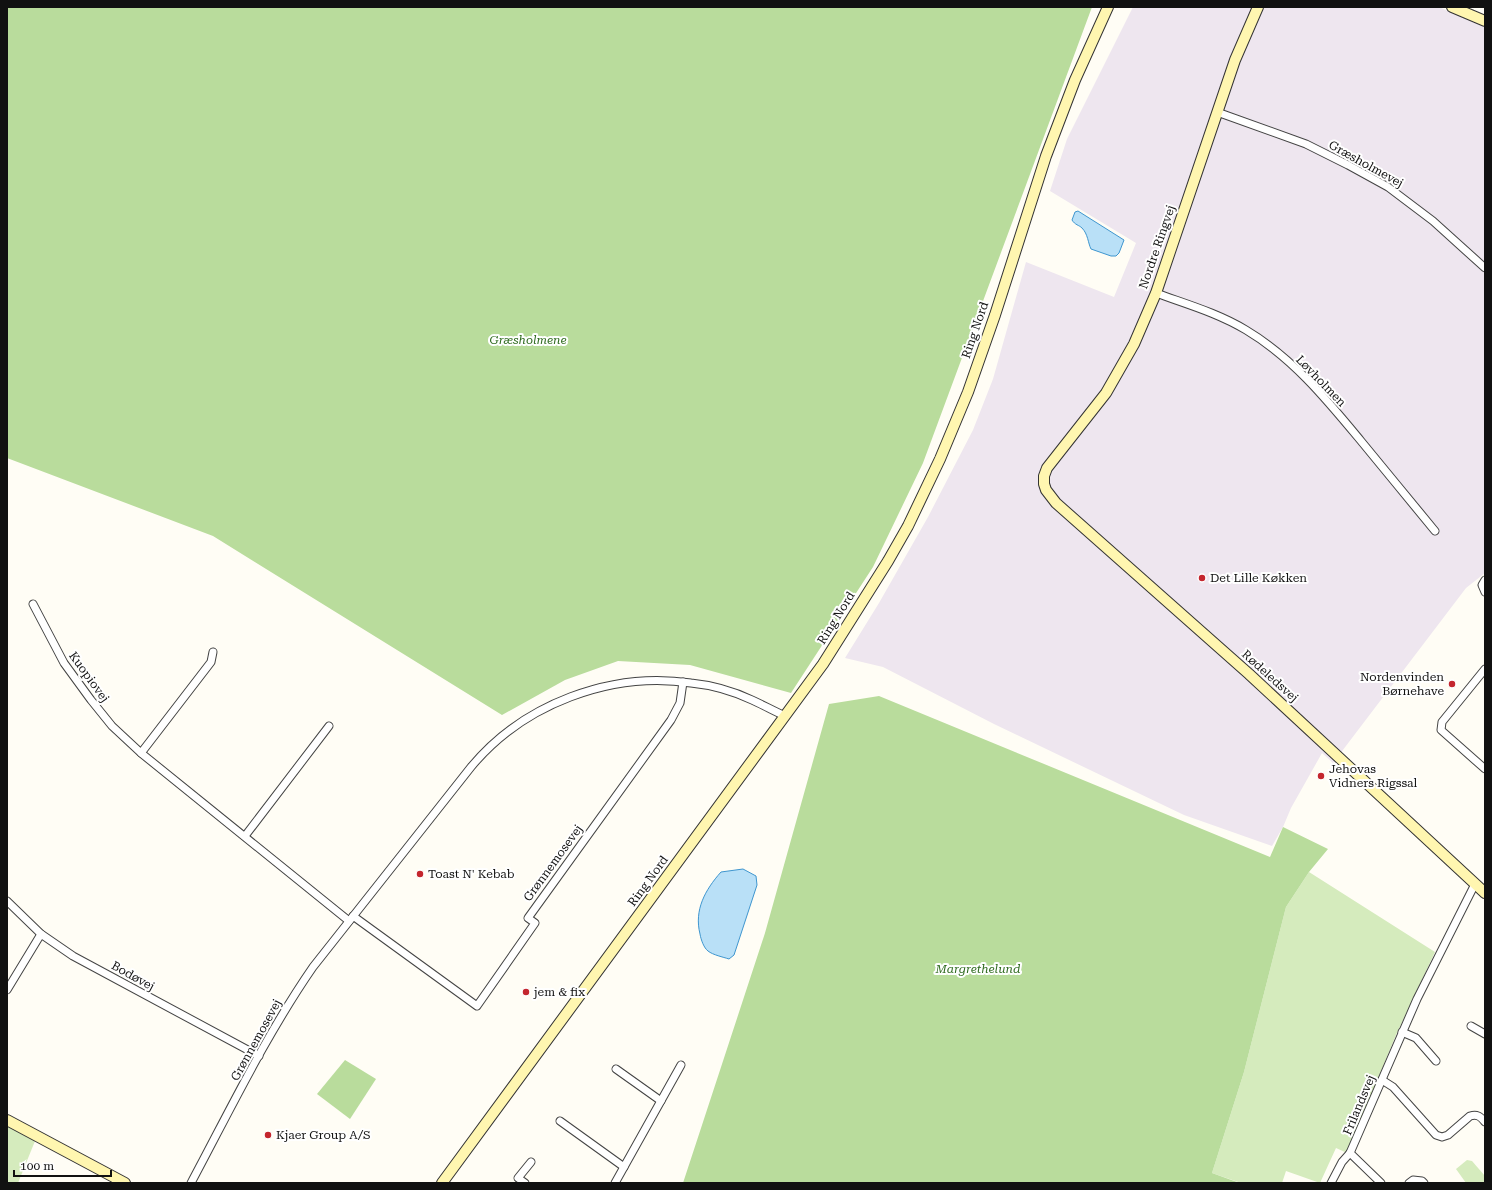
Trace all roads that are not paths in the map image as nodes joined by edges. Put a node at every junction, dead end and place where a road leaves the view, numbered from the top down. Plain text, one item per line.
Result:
1 (1108, 7) edge
2 (1258, 7) edge
3 (1452, 7) edge
4 (1485, 21) edge
5 (1217, 112) junction
6 (1485, 268) edge
7 (1156, 293) junction
8 (1044, 476) joint
9 (1435, 530) dead end
10 (33, 604) dead end
11 (214, 652) dead end
12 (1485, 669) edge
13 (683, 682) junction
14 (785, 716) junction
15 (330, 726) dead end
16 (141, 753) junction
17 (1485, 769) edge
18 (245, 836) junction
19 (1475, 884) junction
20 (1485, 893) edge
21 (7, 901) edge
22 (351, 919) junction
23 (41, 934) junction
24 (7, 990) edge
25 (1471, 1026) dead end
26 (1402, 1032) junction
27 (1485, 1034) edge
28 (259, 1056) junction
29 (1436, 1061) dead end
30 (681, 1065) dead end
31 (616, 1069) dead end
32 (1382, 1080) junction
33 (661, 1101) junction
34 (7, 1120) edge
35 (560, 1120) dead end
36 (1485, 1122) edge
37 (1350, 1153) junction
38 (531, 1162) dead end
39 (624, 1167) junction
40 (452, 1171) junction
41 (125, 1183) edge
42 (192, 1183) edge
43 (442, 1183) edge
44 (446, 1183) edge
45 (525, 1183) edge
46 (615, 1183) edge
47 (1332, 1183) edge
48 (1380, 1183) edge
49 (1409, 1183) edge
50 (1424, 1183) edge

1 - 14 main road, Ring Nord
2 - 5 main road, Nordre Ringvej
3 - 4 main road
5 - 6 street, Græsholmevej
5 - 7 main road, Nordre Ringvej
7 - 8 main road, Nordre Ringvej
7 - 9 street, Løvholmen
8 - 19 main road, Rødeledsvej
10 - 16 street, Kuopiovej
11 - 16 street
12 - 17 street
13 - 14 street, Grønnemosevej
13 - 22 street, Grønnemosevej
13 - 22 street, Grønnemosevej
14 - 40 main road, Ring Nord
15 - 18 street
16 - 18 street, Kuopiovej
18 - 22 street, Kuopiovej
19 - 20 main road, Rødeledsvej
19 - 26 street, Frilandsvej
21 - 23 street, Bodøvej
22 - 28 street, Grønnemosevej
23 - 24 street
23 - 28 street, Bodøvej
25 - 27 street
26 - 29 street
26 - 32 street, Frilandsvej
28 - 42 street, Grønnemosevej
30 - 33 street
31 - 33 street
32 - 36 street
32 - 37 street, Frilandsvej
33 - 39 street
34 - 41 main road
35 - 39 street
37 - 47 street, Frilandsvej
37 - 48 street
38 - 45 street
39 - 46 street
40 - 43 main road, Ring Nord
40 - 44 main road, Ring Nord
49 - 50 street

